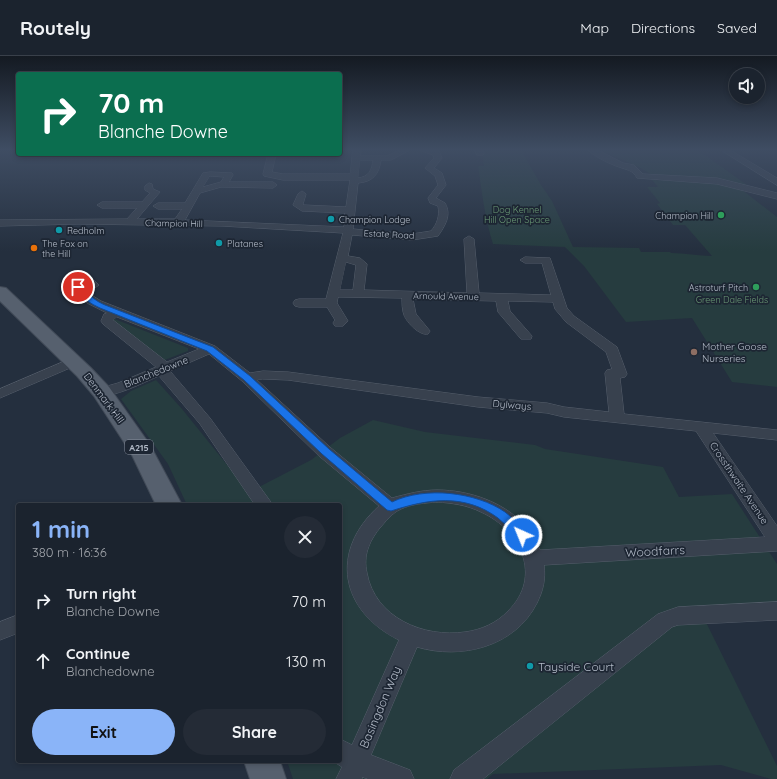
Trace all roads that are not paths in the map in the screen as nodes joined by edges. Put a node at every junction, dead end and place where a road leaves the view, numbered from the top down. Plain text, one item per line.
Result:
1 (200, 184) edge
2 (353, 184) edge
3 (442, 184) edge
4 (728, 184) edge
5 (222, 185) joint
6 (273, 185) dead end
7 (149, 186) dead end
8 (198, 191) junction
9 (302, 194) dead end
10 (777, 196) edge
11 (102, 205) dead end
12 (144, 206) junction
13 (158, 206) dead end
14 (189, 206) junction
15 (351, 210) junction
16 (106, 221) junction
17 (128, 222) junction
18 (0, 223) edge
19 (178, 223) junction
20 (348, 231) junction
21 (135, 232) dead end
22 (469, 239) dead end
23 (342, 258) junction
24 (525, 260) dead end
25 (84, 290) dead end
26 (1, 294) edge
27 (358, 294) junction
28 (407, 295) junction
29 (472, 297) junction
30 (332, 298) junction
31 (501, 298) junction
32 (558, 299) junction
33 (299, 303) dead end
34 (116, 313) junction
35 (340, 323) dead end
36 (424, 331) dead end
37 (526, 336) dead end
38 (210, 349) junction
39 (72, 362) junction
40 (164, 369) junction
41 (247, 378) junction
42 (102, 392) junction
43 (0, 394) edge
44 (616, 417) junction
45 (700, 426) junction
46 (777, 435) edge
47 (168, 503) edge
48 (263, 503) edge
49 (391, 507) junction
50 (777, 541) edge
51 (777, 544) edge
52 (534, 558) junction
53 (777, 611) edge
54 (16, 625) edge
55 (0, 631) edge
56 (411, 636) junction
57 (263, 763) edge
58 (349, 764) edge
59 (268, 779) edge
60 (401, 779) edge
61 (464, 779) edge

1 - 8 street
2 - 15 street
3 - 20 street, Estate Road
4 - 10 street
5 - 6 street
5 - 8 street
7 - 12 street
8 - 14 street
9 - 15 street
11 - 12 street
12 - 17 street
13 - 14 street
14 - 19 street
15 - 20 street
16 - 17 street, Champion Hill
16 - 18 street, Champion Hill
16 - 21 street
17 - 19 street, Champion Hill
19 - 20 street, Champion Hill
20 - 23 street
22 - 29 street
23 - 27 street
23 - 30 street
24 - 32 street
25 - 34 street, Blanchedowne
26 - 39 main road, Denmark Hill / A215
27 - 28 street, Arnould Avenue
27 - 30 street, Arnould Avenue
28 - 29 street, Arnould Avenue
28 - 36 street
29 - 31 street, Arnould Avenue
30 - 33 street, Arnould Avenue
30 - 35 street
31 - 32 street, Arnould Avenue
31 - 37 street
32 - 44 street
34 - 38 street, Blanchedowne
34 - 40 street
38 - 40 street, Blanchedowne
38 - 41 street, Blanchedowne
39 - 42 main road, Denmark Hill / A215
39 - 43 street
40 - 42 street, Blanchedowne
40 - 48 street
41 - 44 street, Dylways
41 - 49 street, Blanchedowne
42 - 47 main road, Denmark Hill / A215
44 - 45 street, Dylways
45 - 46 street, Dylways
45 - 50 street, Crossthwaite Avenue
49 - 52 street
49 - 56 street
51 - 52 street, Woodfarrs
52 - 56 street
53 - 61 street
54 - 55 street
56 - 58 street, Basingdon Way
57 - 59 main road
58 - 60 street

